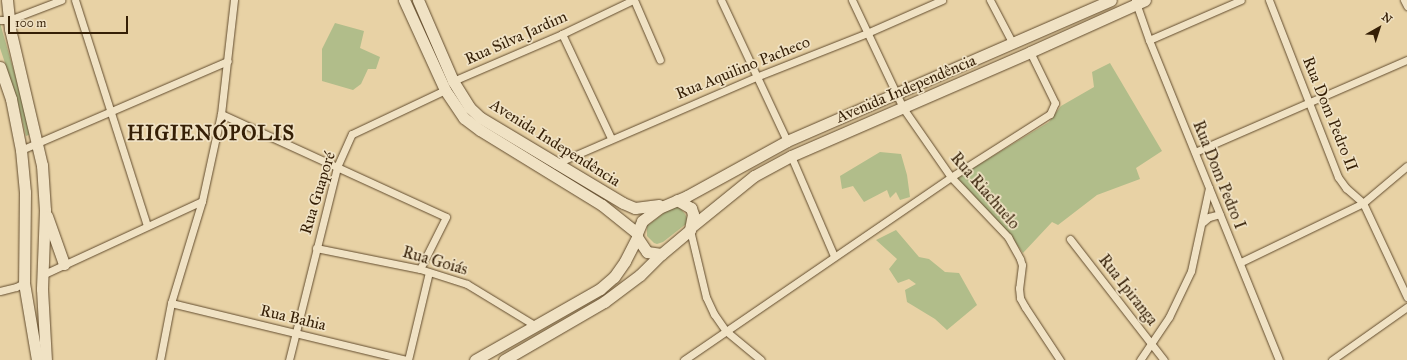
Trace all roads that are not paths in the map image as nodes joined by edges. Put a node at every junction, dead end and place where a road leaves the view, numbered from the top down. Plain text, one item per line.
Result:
1 (7, 0) edge
2 (61, 0) edge
3 (75, 0) edge
4 (234, 0) edge
5 (404, 0) edge
6 (418, 0) edge
7 (633, 0) edge
8 (720, 0) edge
9 (852, 0) edge
10 (942, 0) edge
11 (990, 0) edge
12 (1111, 0) edge
13 (1241, 0) edge
14 (1269, 0) edge
15 (1404, 0) edge
16 (1139, 1) edge
17 (1407, 6) edge
18 (0, 7) edge
19 (4, 20) edge
20 (867, 32) junction
21 (562, 34) junction
22 (1149, 40) junction
23 (1012, 42) junction
24 (1030, 52) junction
25 (660, 60) dead end
26 (1407, 60) edge
27 (228, 62) junction
28 (0, 67) edge
29 (756, 77) junction
30 (453, 81) junction
31 (445, 90) junction
32 (896, 94) junction
33 (1310, 103) junction
34 (903, 108) junction
35 (111, 113) junction
36 (220, 114) junction
37 (611, 138) junction
38 (787, 141) junction
39 (37, 143) junction
40 (21, 150) junction
41 (1195, 152) junction
42 (791, 156) junction
43 (555, 164) junction
44 (1407, 166) edge
45 (337, 167) junction
46 (951, 177) junction
47 (1209, 188) junction
48 (202, 201) junction
49 (674, 201) junction
50 (1363, 203) junction
51 (45, 210) junction
52 (1220, 214) junction
53 (1203, 222) junction
54 (147, 225) junction
55 (691, 228) junction
56 (637, 235) junction
57 (1070, 239) dead end
58 (316, 248) junction
59 (661, 254) junction
60 (834, 256) junction
61 (1241, 262) junction
62 (64, 264) junction
63 (420, 269) junction
64 (429, 272) junction
65 (42, 275) junction
66 (24, 283) junction
67 (0, 291) edge
68 (1407, 297) edge
69 (171, 303) junction
70 (1407, 307) edge
71 (536, 326) junction
72 (726, 331) junction
73 (295, 333) junction
74 (1152, 343) junction
75 (37, 360) edge
76 (46, 360) edge
77 (160, 360) edge
78 (289, 360) edge
79 (408, 360) edge
80 (475, 360) edge
81 (504, 360) edge
82 (684, 360) edge
83 (761, 360) edge
84 (1060, 360) edge
85 (1140, 360) edge
86 (1164, 360) edge
87 (1279, 360) edge
88 (1332, 360) edge

1 - 18 main road
1 - 19 main road
2 - 19 street
3 - 35 street
4 - 27 street
5 - 31 main road, Avenida Independência
6 - 30 main road, Avenida Independência
7 - 21 street, Rua Silva Jardim
7 - 25 street
8 - 29 street
9 - 20 street, Rua Riachuelo
10 - 20 street, Rua Aquilino Pacheco
11 - 23 street
12 - 23 main road, Avenida Independência
13 - 22 street
14 - 33 street, Rua Dom Pedro II
15 - 17 street
16 - 22 street, Rua Dom Pedro I
16 - 24 main road, Avenida Independência
19 - 39 main road
20 - 29 street, Rua Aquilino Pacheco
20 - 32 street, Rua Riachuelo
21 - 30 street, Rua Silva Jardim
21 - 37 street
22 - 41 street, Rua Dom Pedro I
23 - 32 main road, Avenida Independência
24 - 34 main road, Avenida Independência
24 - 46 street
26 - 33 street
27 - 35 street
27 - 36 street
28 - 40 main road
29 - 37 street, Rua Aquilino Pacheco
29 - 38 street
30 - 43 main road, Avenida Independência
31 - 45 street, Rua Guaporé
31 - 56 main road, Avenida Independência
32 - 34 street, Rua Riachuelo
32 - 38 main road, Avenida Independência
33 - 41 street
33 - 50 street, Rua Dom Pedro II
34 - 42 main road, Avenida Independência
34 - 46 street, Rua Riachuelo
35 - 39 street
35 - 54 street
36 - 45 street
36 - 48 street
37 - 43 street, Rua Aquilino Pacheco
38 - 49 main road, Avenida Independência
39 - 40 street
39 - 51 main road
40 - 66 main road
41 - 47 street, Rua Dom Pedro I
42 - 55 main road, Avenida Independência
42 - 60 street
43 - 49 main road, Avenida Independência
44 - 50 street
45 - 58 street, Rua Guaporé
45 - 63 street
46 - 60 street
46 - 84 street, Rua Riachuelo
47 - 52 street, Rua Dom Pedro I
47 - 53 street
48 - 54 street
48 - 69 street
49 - 55 main road
49 - 56 main road
50 - 61 street
50 - 68 street, Rua Dom Pedro II
51 - 62 main road
51 - 65 main road
52 - 53 street
52 - 61 street, Rua Dom Pedro I
53 - 74 street
54 - 62 street
55 - 59 main road
55 - 72 street
56 - 59 main road
56 - 71 main road
57 - 74 street, Rua Ipiranga
58 - 63 street, Rua Goiás
58 - 73 street, Rua Guaporé
59 - 81 main road
60 - 72 street
61 - 87 street, Rua Dom Pedro I
62 - 65 street
63 - 64 street, Rua Goiás
64 - 71 street, Rua Goiás
64 - 79 street
65 - 66 main road
65 - 76 main road
66 - 67 street
66 - 75 main road
69 - 73 street, Rua Bahia
69 - 77 street
70 - 88 street
71 - 80 main road
72 - 82 street
72 - 83 street
73 - 78 street, Rua Guaporé
73 - 79 street, Rua Bahia
74 - 85 street
74 - 86 street, Rua Ipiranga

